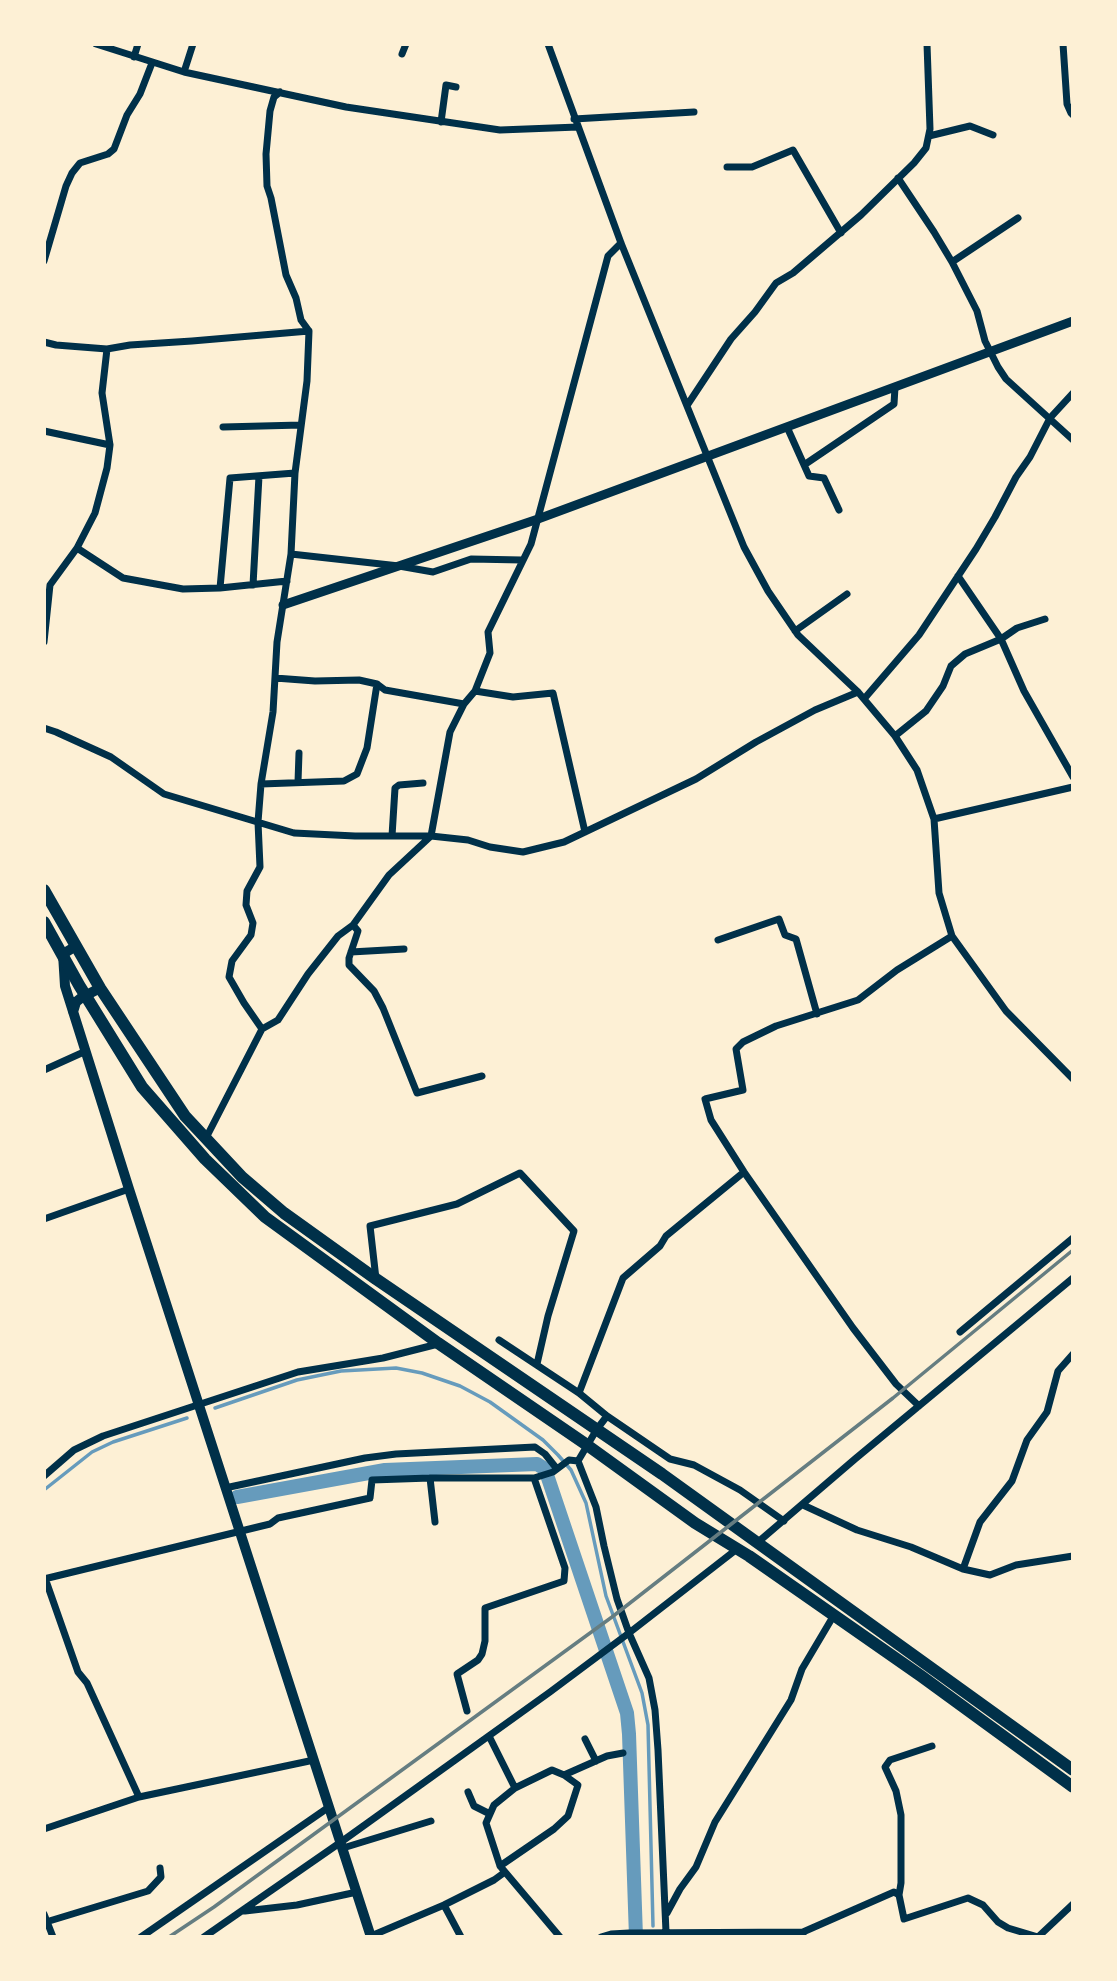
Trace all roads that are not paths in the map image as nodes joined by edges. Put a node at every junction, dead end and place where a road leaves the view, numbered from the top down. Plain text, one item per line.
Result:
1 (96, 44) edge
2 (138, 44) edge
3 (193, 44) edge
4 (406, 44) edge
5 (548, 44) edge
6 (927, 44) edge
7 (1063, 44) edge
8 (402, 54) dead end
9 (134, 57) junction
10 (152, 63) junction
11 (184, 72) junction
12 (456, 87) dead end
13 (280, 92) junction
14 (694, 113) dead end
15 (1073, 115) edge
16 (441, 122) junction
17 (576, 122) junction
18 (993, 135) dead end
19 (929, 136) junction
20 (727, 167) dead end
21 (898, 178) junction
22 (1018, 218) dead end
23 (841, 233) junction
24 (621, 243) junction
25 (44, 261) edge
26 (952, 262) junction
27 (1073, 321) edge
28 (309, 331) junction
29 (44, 342) edge
30 (107, 349) junction
31 (990, 352) junction
32 (895, 387) junction
33 (1073, 393) edge
34 (688, 404) junction
35 (1050, 418) junction
36 (301, 425) junction
37 (223, 427) dead end
38 (787, 428) junction
39 (44, 431) edge
40 (1073, 440) edge
41 (110, 446) junction
42 (708, 457) junction
43 (804, 466) junction
44 (296, 473) junction
45 (260, 476) junction
46 (839, 510) dead end
47 (538, 519) junction
48 (77, 548) junction
49 (291, 554) junction
50 (522, 560) junction
51 (399, 566) junction
52 (958, 576) junction
53 (287, 581) junction
54 (253, 585) junction
55 (220, 588) junction
56 (847, 594) dead end
57 (283, 605) junction
58 (1045, 619) dead end
59 (795, 631) junction
60 (1000, 639) junction
61 (44, 642) edge
62 (275, 678) junction
63 (377, 684) junction
64 (475, 691) junction
65 (858, 692) junction
66 (864, 699) junction
67 (464, 704) junction
68 (44, 728) edge
69 (895, 736) junction
70 (299, 753) dead end
71 (1073, 777) edge
72 (298, 782) junction
73 (261, 783) junction
74 (423, 783) dead end
75 (1073, 787) edge
76 (934, 819) junction
77 (258, 822) junction
78 (586, 832) junction
79 (392, 836) junction
80 (431, 836) junction
81 (44, 890) edge
82 (44, 922) edge
83 (353, 925) junction
84 (952, 936) junction
85 (718, 940) dead end
86 (76, 946) junction
87 (404, 949) dead end
88 (351, 952) junction
89 (63, 954) junction
90 (100, 988) junction
91 (85, 995) junction
92 (74, 1012) junction
93 (817, 1014) junction
94 (262, 1029) junction
95 (86, 1051) junction
96 (44, 1070) edge
97 (482, 1076) dead end
98 (1073, 1079) edge
99 (206, 1138) junction
100 (744, 1172) junction
101 (129, 1189) junction
102 (44, 1219) edge
103 (1073, 1238) edge
104 (1073, 1278) edge
105 (376, 1279) junction
106 (960, 1332) dead end
107 (499, 1340) dead end
108 (438, 1343) junction
109 (1073, 1354) edge
110 (537, 1364) junction
111 (579, 1393) junction
112 (199, 1405) junction
113 (919, 1406) junction
114 (607, 1416) junction
115 (597, 1429) junction
116 (587, 1445) junction
117 (578, 1461) junction
118 (557, 1469) junction
119 (44, 1476) edge
120 (537, 1477) junction
121 (430, 1478) junction
122 (225, 1488) junction
123 (803, 1505) junction
124 (784, 1521) junction
125 (435, 1522) dead end
126 (240, 1531) junction
127 (757, 1543) junction
128 (737, 1549) junction
129 (1073, 1556) edge
130 (963, 1569) junction
131 (45, 1578) edge
132 (834, 1615) junction
133 (627, 1635) junction
134 (467, 1711) dead end
135 (489, 1736) junction
136 (585, 1739) dead end
137 (932, 1746) dead end
138 (623, 1753) dead end
139 (314, 1760) junction
140 (596, 1761) junction
141 (1073, 1770) edge
142 (565, 1775) junction
143 (1073, 1787) edge
144 (514, 1788) junction
145 (468, 1792) dead end
146 (139, 1797) junction
147 (330, 1807) junction
148 (490, 1814) junction
149 (431, 1821) dead end
150 (44, 1829) edge
151 (342, 1845) junction
152 (160, 1868) dead end
153 (503, 1869) junction
154 (357, 1892) junction
155 (899, 1895) junction
156 (1073, 1904) edge
157 (444, 1905) junction
158 (241, 1912) junction
159 (666, 1915) junction
160 (45, 1918) edge
161 (661, 1934) edge
162 (803, 1934) edge
163 (371, 1936) edge
164 (52, 1937) edge
165 (141, 1937) edge
166 (204, 1937) edge
167 (461, 1937) edge
168 (560, 1937) edge
169 (601, 1937) edge
170 (1038, 1937) edge

1 - 9 street
2 - 9 street
3 - 11 street
4 - 8 street
5 - 17 street
6 - 19 street
7 - 15 street
9 - 10 street
10 - 11 street
10 - 25 street
11 - 13 street
12 - 16 street
13 - 16 street
13 - 28 street
14 - 17 street
16 - 17 street
17 - 24 street
18 - 19 street
19 - 21 street
20 - 23 street
21 - 23 street
21 - 26 street
22 - 26 street
23 - 34 street
24 - 34 street
24 - 47 street
26 - 31 street
27 - 31 street
28 - 30 street
28 - 36 street
29 - 30 street
30 - 41 street
31 - 32 street
31 - 35 street
32 - 38 street
32 - 43 street
33 - 35 street
34 - 42 street
35 - 40 street
35 - 52 street
36 - 37 street
36 - 44 street
38 - 42 street
38 - 43 street
39 - 41 street
41 - 48 street
42 - 47 street
42 - 59 street
43 - 46 street
44 - 45 street
44 - 49 street
45 - 54 street
45 - 55 street
47 - 50 street
47 - 51 street
48 - 55 street
48 - 61 street
49 - 51 street
49 - 53 street
50 - 51 street
50 - 64 street
51 - 57 street
52 - 60 street
52 - 66 street
53 - 54 street
53 - 57 street
54 - 55 street
56 - 59 street
57 - 62 street
58 - 60 street
59 - 65 street
60 - 69 street
60 - 71 street
62 - 63 street
62 - 73 street
63 - 67 street
63 - 72 street
64 - 67 street
64 - 78 street
65 - 66 street
65 - 78 street
66 - 69 street
67 - 80 street
68 - 77 street
69 - 76 street
70 - 72 street
72 - 73 street
73 - 77 street
74 - 79 street
75 - 76 street
76 - 84 street
77 - 79 street
77 - 94 street
78 - 80 street
79 - 80 street
80 - 83 street
81 - 86 highway
82 - 89 highway
83 - 88 street
83 - 94 street
84 - 93 street
84 - 98 street
85 - 93 street
86 - 89 main road
86 - 90 highway
87 - 88 street
88 - 97 street
89 - 91 highway
89 - 92 main road
90 - 91 main road
90 - 99 highway
91 - 92 main road
91 - 108 highway
92 - 95 main road
93 - 100 street
94 - 99 street
95 - 96 street
95 - 101 main road
99 - 105 highway
100 - 111 street
100 - 113 street
101 - 102 street
101 - 112 main road
103 - 106 street
104 - 113 street
105 - 110 street
105 - 115 highway
107 - 110 street
108 - 112 street
108 - 116 highway
109 - 130 street
110 - 111 street
111 - 114 street
112 - 119 street
112 - 122 main road
113 - 123 street
114 - 115 street
114 - 124 street
115 - 116 street
115 - 127 highway
116 - 117 street
116 - 128 highway
117 - 118 street
117 - 133 street
118 - 120 street
118 - 122 street
120 - 121 street
120 - 134 street
121 - 125 street
121 - 126 street
122 - 126 main road
123 - 124 street
123 - 130 street
124 - 127 street
126 - 131 street
126 - 139 main road
127 - 141 highway
128 - 132 highway
128 - 133 street
129 - 130 street
131 - 146 street
132 - 143 highway
132 - 159 street
133 - 135 street
133 - 159 street
135 - 144 street
135 - 151 street
136 - 140 street
137 - 155 street
138 - 140 street
139 - 146 street
139 - 147 main road
140 - 142 street
142 - 144 street
142 - 153 street
144 - 148 street
145 - 148 street
146 - 150 street
147 - 151 main road
147 - 165 street
148 - 153 street
149 - 151 street
151 - 154 main road
151 - 158 street
152 - 160 street
153 - 157 street
153 - 168 street
154 - 158 street
154 - 163 main road
155 - 162 street
155 - 170 street
156 - 170 street
157 - 163 street
157 - 167 street
158 - 166 street
159 - 161 street
160 - 164 street
161 - 162 street
161 - 169 street

